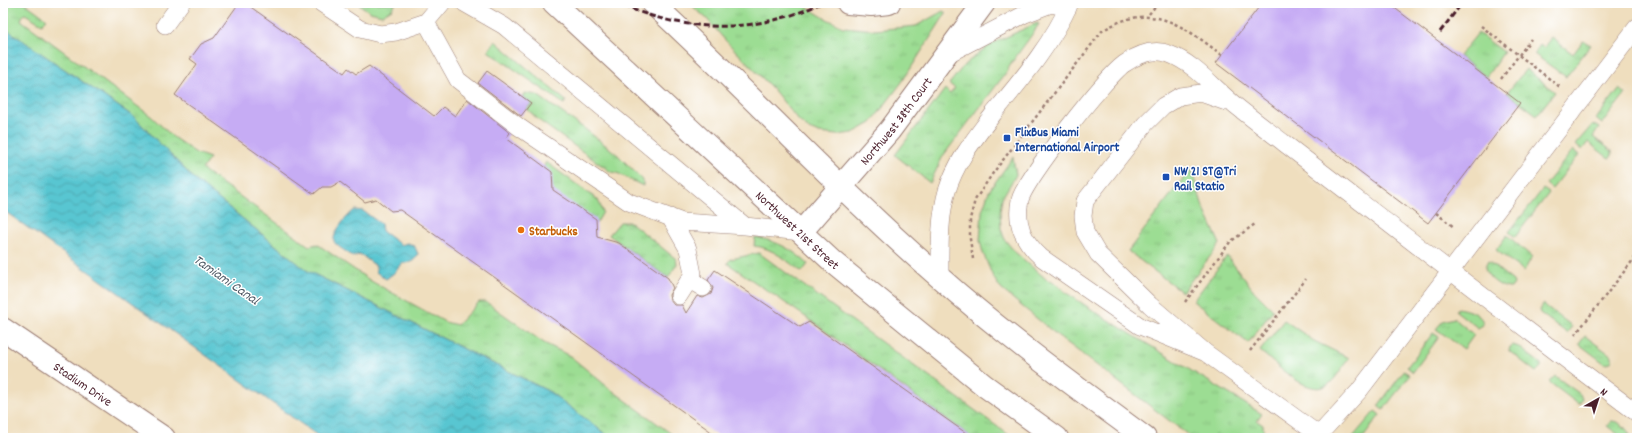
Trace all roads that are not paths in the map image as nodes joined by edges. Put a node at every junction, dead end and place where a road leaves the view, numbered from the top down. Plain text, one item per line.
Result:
1 (181, 3) edge
2 (322, 3) edge
3 (442, 3) edge
4 (464, 3) edge
5 (554, 3) edge
6 (652, 3) edge
7 (848, 3) edge
8 (889, 3) edge
9 (984, 3) edge
10 (1069, 5) edge
11 (426, 22) junction
12 (165, 25) dead end
13 (1637, 27) edge
14 (948, 54) junction
15 (1235, 105) junction
16 (841, 186) junction
17 (670, 217) junction
18 (745, 226) junction
19 (801, 232) junction
20 (1451, 272) junction
21 (940, 278) junction
22 (679, 296) dead end
23 (3, 329) edge
24 (1206, 353) junction
25 (1637, 413) edge
26 (1317, 437) edge
27 (164, 438) edge
28 (1057, 438) edge
29 (1145, 438) edge

1 - 12 lane
2 - 11 lane
3 - 11 lane
4 - 18 lane
5 - 19 main road, Northwest 21st Street
6 - 16 main road
7 - 8 main road
9 - 14 main road, Northwest 38th Court
10 - 14 lane
10 - 21 lane
11 - 17 lane
13 - 20 lane
14 - 16 main road, Northwest 38th Court
15 - 20 lane
15 - 24 lane
15 - 24 lane
16 - 19 main road, Northwest 38th Court
16 - 21 main road
17 - 18 lane
17 - 22 lane
18 - 19 lane
19 - 28 main road, Northwest 21st Street
20 - 25 lane
20 - 26 lane
21 - 29 main road
23 - 27 main road, Stadium Drive
24 - 26 lane

